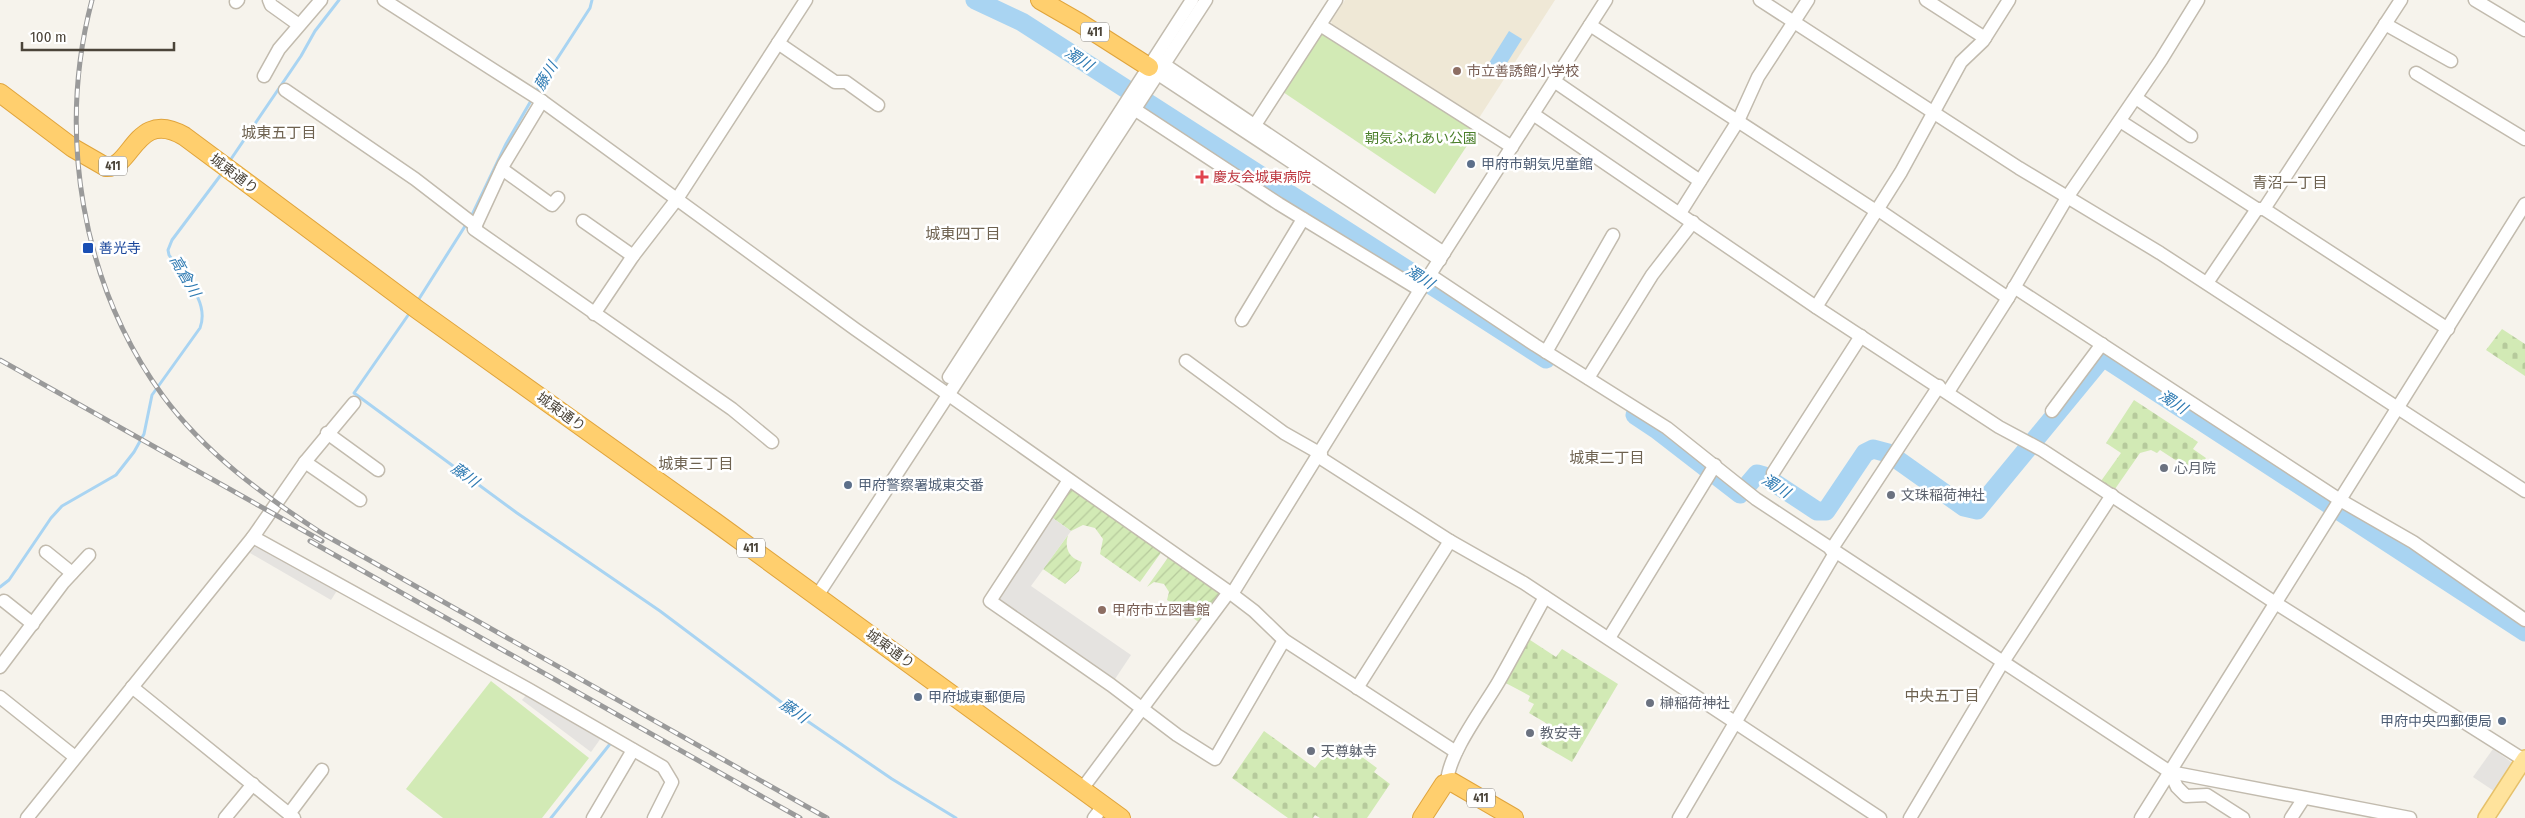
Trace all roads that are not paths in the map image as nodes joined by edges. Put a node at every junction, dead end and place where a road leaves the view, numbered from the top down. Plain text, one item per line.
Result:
1 (269, 0) edge
2 (320, 0) edge
3 (384, 0) edge
4 (806, 0) edge
5 (1040, 0) edge
6 (1064, 0) edge
7 (1192, 0) edge
8 (1206, 0) edge
9 (1336, 0) edge
10 (1606, 0) edge
11 (1760, 0) edge
12 (1808, 0) edge
13 (1926, 0) edge
14 (2009, 0) edge
15 (2198, 0) edge
16 (2401, 0) edge
17 (2475, 0) edge
18 (1794, 22) junction
19 (2384, 24) junction
20 (299, 25) junction
21 (1320, 25) junction
22 (1590, 25) junction
23 (2525, 30) edge
24 (1985, 38) junction
25 (778, 43) junction
26 (2451, 61) dead end
27 (1152, 72) junction
28 (2416, 73) dead end
29 (264, 76) dead end
30 (1554, 81) junction
31 (286, 90) dead end
32 (0, 93) edge
33 (2136, 98) junction
34 (540, 101) junction
35 (878, 104) dead end
36 (1130, 107) junction
37 (1933, 112) junction
38 (1533, 114) junction
39 (1738, 121) junction
40 (2120, 121) junction
41 (1252, 129) junction
42 (2191, 136) dead end
43 (2525, 139) edge
44 (1512, 147) junction
45 (502, 169) junction
46 (1700, 181) junction
47 (2068, 196) junction
48 (558, 198) dead end
49 (677, 199) junction
50 (2525, 204) edge
51 (2261, 209) junction
52 (1876, 210) junction
53 (1680, 213) junction
54 (1302, 219) junction
55 (583, 221) dead end
56 (1693, 222) junction
57 (475, 225) junction
58 (1613, 235) dead end
59 (633, 256) junction
60 (1442, 256) junction
61 (1430, 275) junction
62 (2206, 283) junction
63 (1420, 290) junction
64 (2011, 293) junction
65 (1816, 306) junction
66 (594, 314) junction
67 (1242, 320) dead end
68 (2448, 329) junction
69 (1861, 336) junction
70 (2102, 344) junction
71 (1546, 352) junction
72 (1186, 362) dead end
73 (1588, 378) junction
74 (1943, 389) junction
75 (945, 391) junction
76 (354, 403) dead end
77 (2396, 408) junction
78 (2052, 411) dead end
79 (327, 433) junction
80 (772, 442) dead end
81 (1320, 456) junction
82 (305, 462) junction
83 (1715, 466) junction
84 (378, 470) dead end
85 (1773, 473) dead end
86 (1069, 480) junction
87 (2525, 491) edge
88 (2112, 495) junction
89 (360, 500) dead end
90 (2340, 500) junction
91 (253, 537) junction
92 (1450, 541) junction
93 (46, 552) dead end
94 (1833, 552) junction
95 (89, 555) dead end
96 (72, 573) junction
97 (813, 593) junction
98 (1231, 593) junction
99 (1545, 596) junction
100 (4, 601) dead end
101 (2277, 604) junction
102 (2525, 620) edge
103 (33, 624) junction
104 (1609, 638) junction
105 (1284, 640) junction
106 (2002, 662) junction
107 (0, 667) edge
108 (132, 687) junction
109 (1357, 688) junction
110 (0, 697) edge
111 (1141, 707) junction
112 (1736, 725) junction
113 (633, 750) junction
114 (1456, 752) junction
115 (75, 757) junction
116 (2524, 759) edge
117 (322, 770) dead end
118 (2170, 772) junction
119 (1447, 782) junction
120 (253, 784) junction
121 (1082, 789) junction
122 (2304, 798) junction
123 (1099, 811) edge
124 (291, 816) edge
125 (27, 818) edge
126 (225, 818) edge
127 (593, 818) edge
128 (654, 818) edge
129 (1121, 818) edge
130 (1422, 818) edge
131 (1514, 818) edge
132 (1680, 818) edge
133 (1880, 818) edge
134 (1910, 818) edge
135 (2141, 818) edge
136 (2243, 818) edge
137 (2291, 818) edge
138 (2410, 818) edge
139 (2486, 818) edge

1 - 20 street
2 - 20 street
3 - 34 street
4 - 25 street
5 - 27 highway, 411
6 - 27 highway, 411
7 - 27 street
8 - 27 street
9 - 21 street
10 - 22 street
11 - 18 street
12 - 18 street
13 - 24 street
14 - 24 street
15 - 33 street
16 - 19 street
17 - 23 street
18 - 37 street
18 - 39 street
19 - 26 street
19 - 51 street
20 - 29 street
21 - 41 street
21 - 44 street
22 - 30 street
22 - 39 street
24 - 37 street
25 - 35 street
25 - 49 street
27 - 36 street
27 - 41 street
28 - 43 street
30 - 38 street
30 - 46 street
31 - 57 street
32 - 97 highway, 城東通り / 411
33 - 40 street
33 - 42 street
34 - 45 street
34 - 49 street
36 - 54 street
36 - 75 street
37 - 47 street
37 - 52 street
38 - 44 street
38 - 53 street
39 - 46 street
39 - 52 street
40 - 47 street
40 - 51 street
41 - 60 street
44 - 60 street
45 - 48 street
45 - 57 street
46 - 53 street
47 - 62 street
47 - 64 street
49 - 59 street
49 - 75 street
50 - 68 street
51 - 62 street
51 - 68 street
52 - 64 street
52 - 65 street
53 - 56 street
54 - 63 street
54 - 67 street
55 - 59 street
56 - 65 street
56 - 73 street
57 - 66 street
58 - 71 street
59 - 66 street
60 - 61 street
61 - 63 street
61 - 71 street
62 - 77 street
63 - 81 street
64 - 70 street
64 - 74 street
65 - 69 street
66 - 80 street
68 - 77 street
69 - 74 street
69 - 85 street
70 - 78 street
70 - 90 street
71 - 73 street
72 - 81 street
73 - 83 street
74 - 88 street
74 - 94 street
75 - 86 street
75 - 97 street
76 - 79 street
77 - 87 street
77 - 90 street
79 - 82 street
79 - 84 street
81 - 92 street
81 - 98 street
82 - 89 street
82 - 91 street
83 - 94 street
83 - 104 street
86 - 98 street
86 - 111 street
88 - 101 street
88 - 106 street
90 - 101 street
90 - 102 street
91 - 108 street
91 - 113 street
92 - 99 street
92 - 109 street
93 - 96 street
94 - 106 street
94 - 112 street
95 - 96 street
96 - 103 street
97 - 121 highway, 城東通り / 411
98 - 105 street
98 - 111 street
99 - 104 street
99 - 114 street
100 - 103 street
101 - 116 street
101 - 118 street
103 - 107 street
104 - 112 street
105 - 109 street
105 - 111 street
106 - 118 street
106 - 134 street
108 - 115 street
108 - 120 street
109 - 114 street
110 - 115 street
111 - 121 street
112 - 132 street
112 - 133 street
113 - 127 street
113 - 128 street
114 - 119 street
115 - 125 street
116 - 139 main road
117 - 124 street
118 - 122 street
118 - 135 street
118 - 136 street
119 - 130 highway
119 - 131 highway, 411
120 - 124 street
120 - 126 street
121 - 123 highway, 城東通り / 411
122 - 137 street
122 - 138 street
123 - 129 highway, 城東通り / 411

